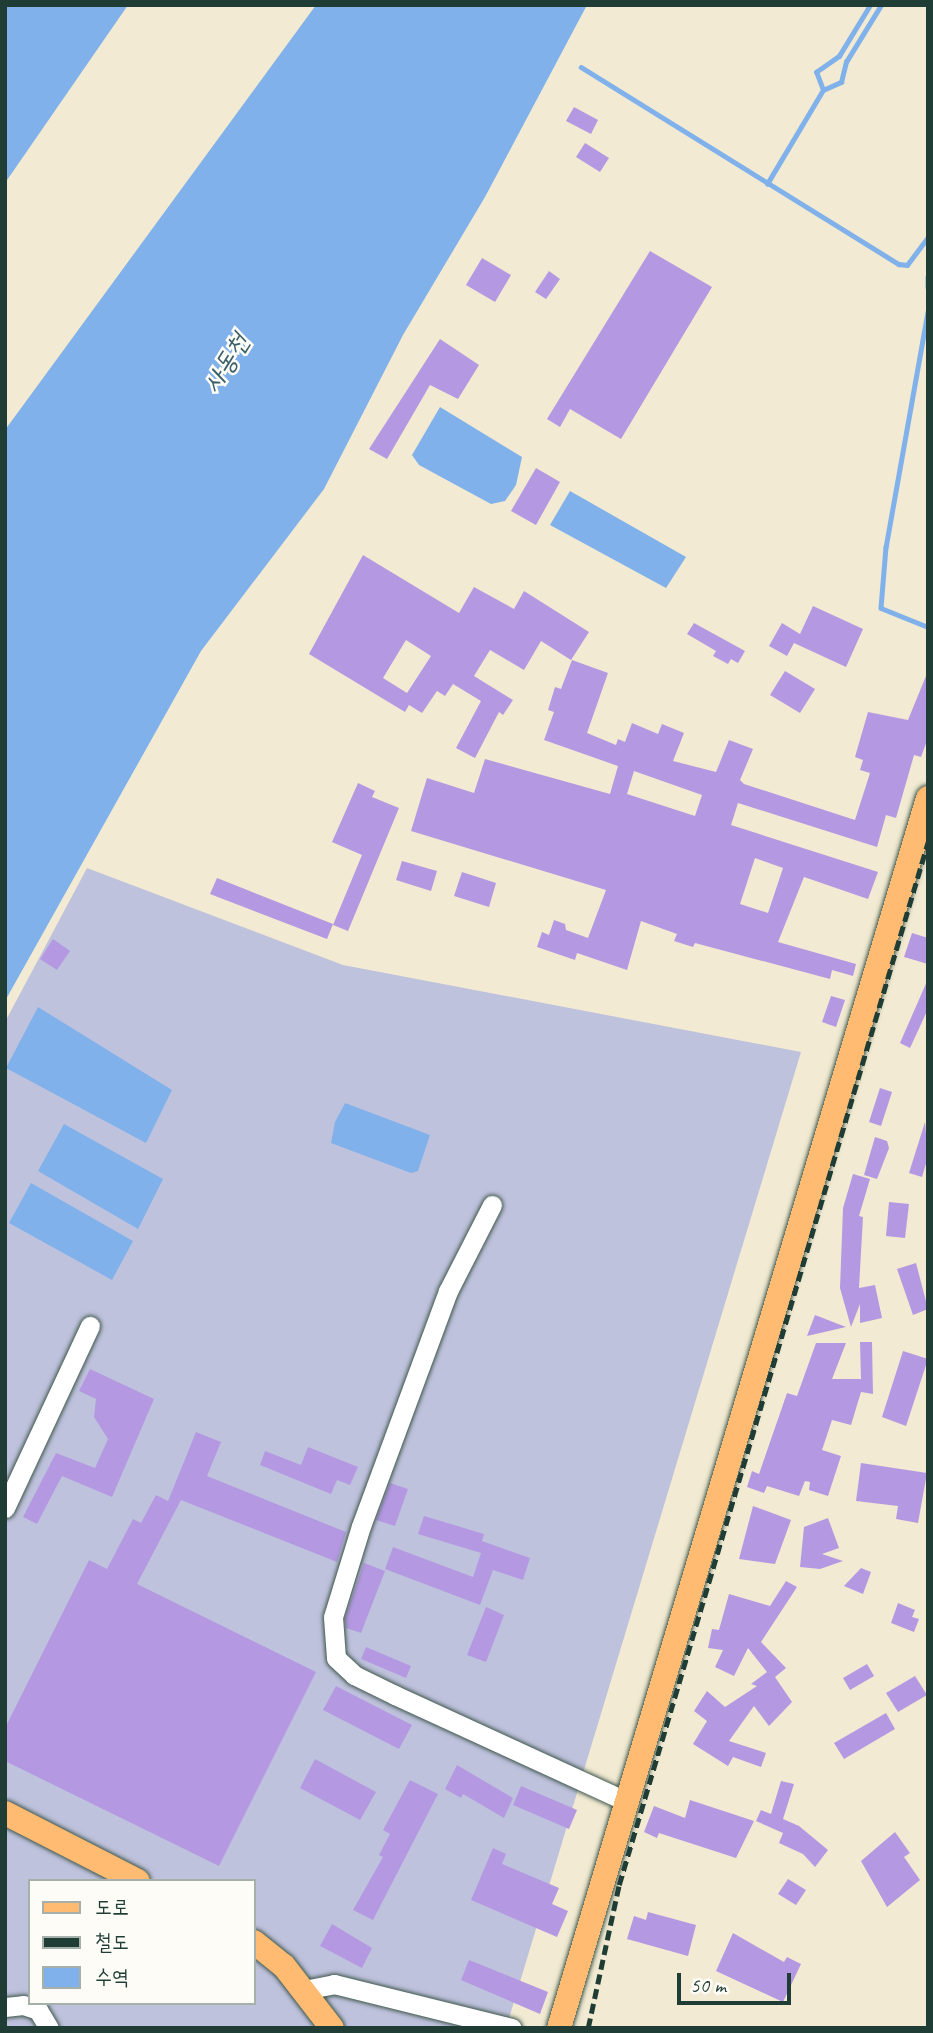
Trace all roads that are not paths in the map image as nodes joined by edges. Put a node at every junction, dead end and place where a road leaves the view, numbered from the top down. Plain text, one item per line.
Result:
1 (928, 798) edge
2 (492, 1205) dead end
3 (90, 1326) dead end
4 (5, 1508) edge
5 (625, 1801) junction
6 (5, 1813) edge
7 (134, 1879) edge
8 (256, 1944) edge
9 (304, 1990) junction
10 (5, 2007) edge
11 (49, 2028) edge
12 (332, 2028) edge
13 (512, 2028) edge
14 (559, 2028) edge

1 - 5 main road
2 - 5 street
3 - 4 street
5 - 14 main road
6 - 7 main road
8 - 9 main road
9 - 12 main road
9 - 13 street
10 - 11 street

